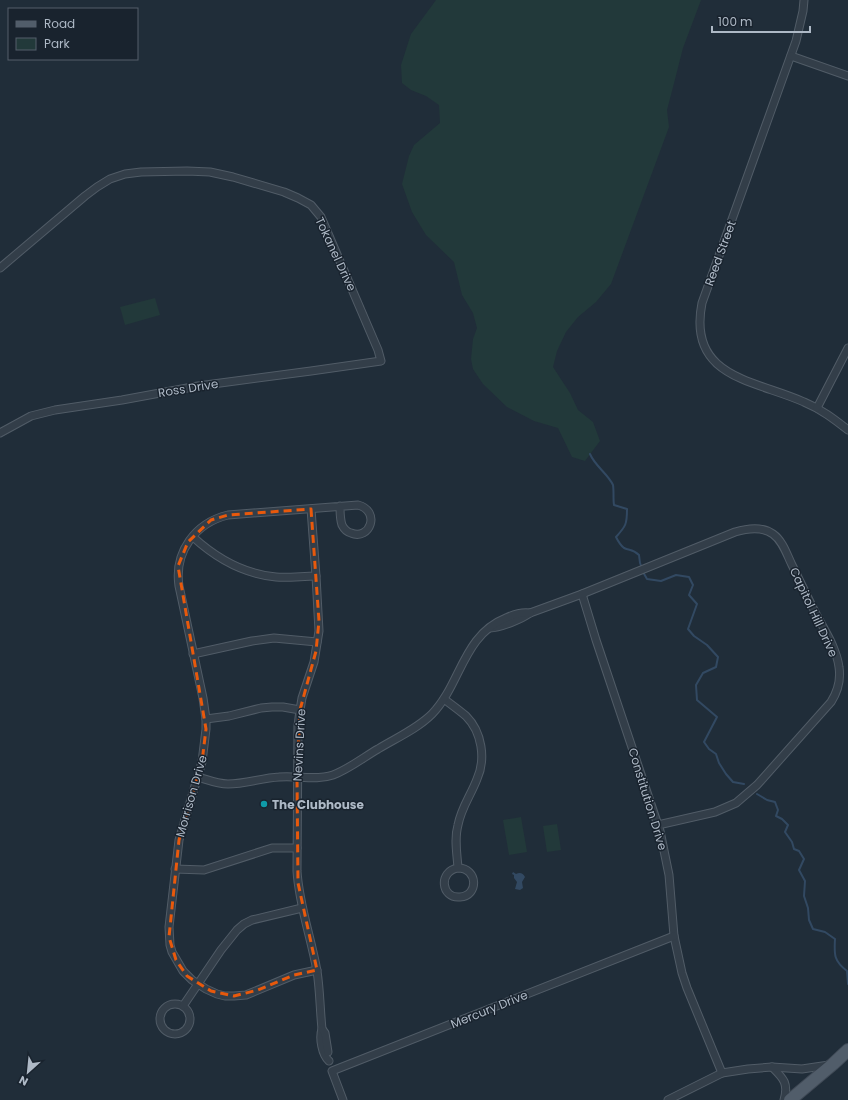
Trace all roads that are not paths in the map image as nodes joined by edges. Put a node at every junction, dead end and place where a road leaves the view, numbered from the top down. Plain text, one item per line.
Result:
1 (804, 0) edge
2 (791, 56) junction
3 (848, 76) edge
4 (0, 268) edge
5 (848, 348) edge
6 (381, 361) joint
7 (817, 408) junction
8 (848, 430) edge
9 (0, 433) edge
10 (340, 506) junction
11 (310, 509) junction
12 (193, 537) junction
13 (316, 576) junction
14 (582, 594) junction
15 (317, 642) junction
16 (193, 654) junction
17 (444, 699) junction
18 (300, 710) junction
19 (206, 719) junction
20 (297, 776) junction
21 (198, 777) junction
22 (658, 825) junction
23 (297, 848) junction
24 (458, 868) junction
25 (175, 869) junction
26 (302, 908) junction
27 (674, 936) junction
28 (317, 970) junction
29 (198, 985) junction
30 (183, 1006) junction
31 (848, 1050) edge
32 (833, 1064) junction
33 (772, 1067) junction
34 (332, 1071) junction
35 (722, 1073) junction
36 (343, 1100) edge
37 (668, 1100) edge
38 (784, 1100) edge
39 (790, 1100) edge

1 - 2 street, Reed Street
2 - 3 street
2 - 7 street, Reed Street
4 - 6 street, Tokanel Drive
5 - 7 street
6 - 9 street, Ross Drive
7 - 8 street, Reed Street
10 - 10 street, Morrison Drive
10 - 11 street, Morrison Drive
11 - 12 street, Morrison Drive
11 - 13 street, Nevins Drive
12 - 13 street
12 - 16 street, Morrison Drive
13 - 15 street, Nevins Drive
14 - 17 street, Capitol Hill Drive
14 - 22 street, Constitution Drive
14 - 22 street, Capitol Hill Drive
15 - 16 street
15 - 18 street, Nevins Drive
16 - 19 street, Morrison Drive
17 - 20 street, Capitol Hill Drive
17 - 24 street
18 - 19 street
18 - 20 street, Nevins Drive
19 - 21 street, Morrison Drive
20 - 21 street, Capitol Hill Drive
20 - 23 street, Nevins Drive
21 - 25 street, Morrison Drive
22 - 27 street, Constitution Drive
23 - 25 street
23 - 26 street, Nevins Drive
24 - 24 street
25 - 29 street, Morrison Drive
26 - 28 street, Nevins Drive
26 - 29 street
27 - 34 street, Mercury Drive
27 - 35 street, Constitution Drive
28 - 29 street, Morrison Drive
28 - 34 street, Nevins Drive
29 - 30 street
30 - 30 street
31 - 32 main road
32 - 33 street
32 - 39 main road
33 - 35 street
33 - 38 street
34 - 36 street
35 - 37 street

